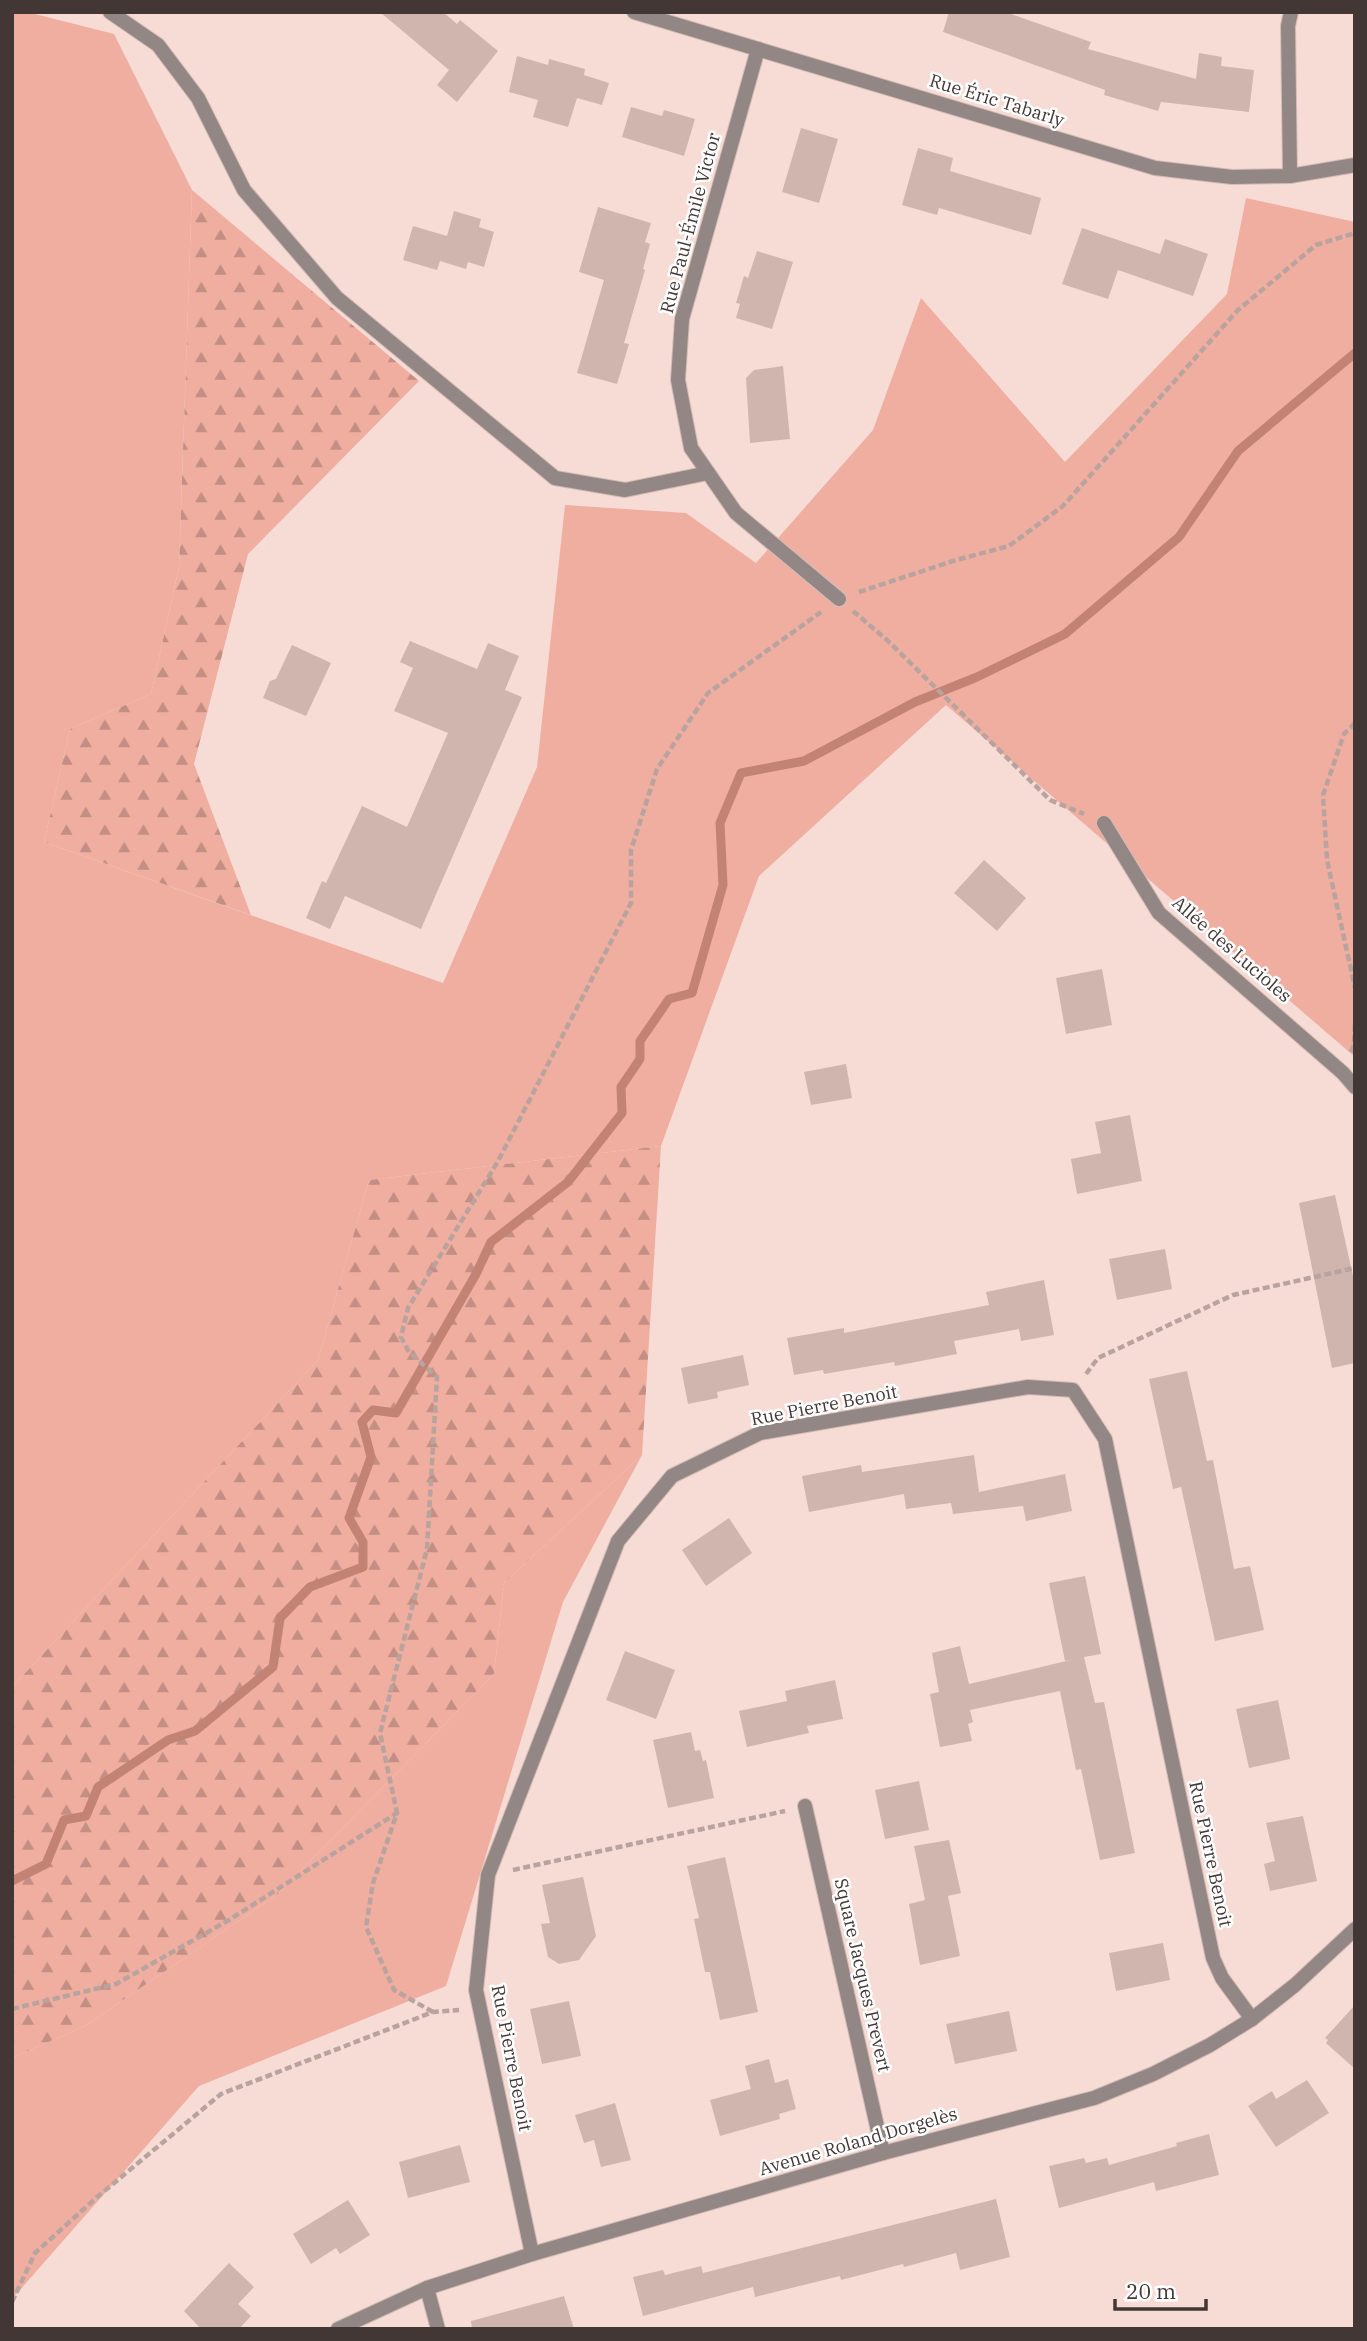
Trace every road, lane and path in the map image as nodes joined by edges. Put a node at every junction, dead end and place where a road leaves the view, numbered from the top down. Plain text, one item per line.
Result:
1 (110, 12) edge
2 (634, 12) edge
3 (1290, 12) edge
4 (758, 49) junction
5 (1355, 165) edge
6 (1290, 176) junction
7 (1355, 233) edge
8 (708, 473) junction
9 (839, 599) junction
10 (1355, 723) edge
11 (1104, 823) joint
12 (1355, 988) edge
13 (1355, 1087) edge
14 (1355, 1268) edge
15 (1073, 1391) junction
16 (805, 1806) joint
17 (397, 1813) junction
18 (488, 1875) junction
19 (1355, 1929) edge
20 (480, 2008) junction
21 (12, 2009) edge
22 (433, 2012) junction
23 (1252, 2019) junction
24 (883, 2153) junction
25 (532, 2254) junction
26 (427, 2288) junction
27 (12, 2302) edge
28 (338, 2329) edge
29 (438, 2329) edge

1 - 8 street
2 - 4 street, Rue Éric Tabarly
3 - 6 street
4 - 6 street, Rue Éric Tabarly
4 - 8 street, Rue Paul-Émile Victor
5 - 6 street, Rue Éric Tabarly
7 - 9 path
8 - 9 street, Rue Paul-Émile Victor
9 - 11 path
9 - 17 path
10 - 12 path
11 - 13 street, Allée des Lucioles
14 - 15 path
15 - 18 street, Rue Pierre Benoit
15 - 23 street, Rue Pierre Benoit
16 - 18 path
16 - 24 street, Square Jacques Prevert
17 - 21 path
17 - 22 path
18 - 20 street, Rue Pierre Benoit
19 - 23 street, Avenue Roland Dorgelès
20 - 22 path
20 - 25 street, Rue Pierre Benoit
22 - 27 path
23 - 24 street, Avenue Roland Dorgelès
24 - 25 street, Avenue Roland Dorgelès
25 - 26 street, Avenue Roland Dorgelès
26 - 28 street, Avenue Roland Dorgelès
26 - 29 street

